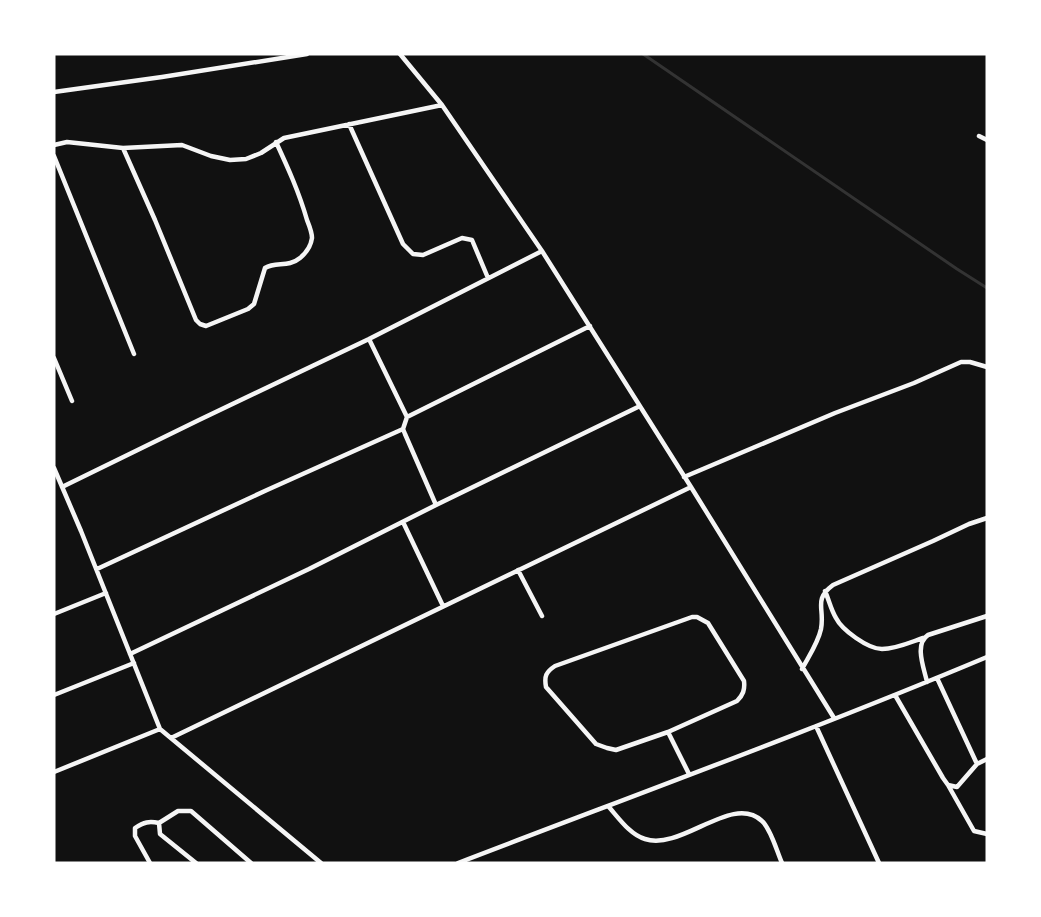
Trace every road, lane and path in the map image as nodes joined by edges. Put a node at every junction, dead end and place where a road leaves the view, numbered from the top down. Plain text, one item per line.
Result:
1 (307, 54) edge
2 (400, 54) edge
3 (54, 92) edge
4 (442, 105) junction
5 (349, 124) junction
6 (979, 136) dead end
7 (987, 140) edge
8 (276, 142) junction
9 (54, 145) edge
10 (123, 148) junction
11 (54, 156) edge
12 (542, 251) junction
13 (488, 278) junction
14 (590, 326) junction
15 (369, 339) junction
16 (134, 354) dead end
17 (54, 357) edge
18 (987, 367) edge
19 (72, 401) dead end
20 (640, 406) junction
21 (406, 417) junction
22 (403, 429) junction
23 (54, 468) edge
24 (684, 477) junction
25 (691, 487) junction
26 (62, 488) junction
27 (436, 505) junction
28 (987, 518) edge
29 (403, 522) junction
30 (96, 569) junction
31 (518, 570) junction
32 (825, 591) junction
33 (106, 593) junction
34 (443, 606) junction
35 (54, 615) edge
36 (542, 616) dead end
37 (987, 616) edge
38 (924, 638) junction
39 (130, 654) junction
40 (987, 657) edge
41 (134, 663) junction
42 (802, 669) junction
43 (937, 678) junction
44 (927, 682) junction
45 (54, 695) edge
46 (895, 695) junction
47 (834, 718) junction
48 (816, 726) junction
49 (160, 729) junction
50 (668, 732) junction
51 (171, 738) junction
52 (987, 759) edge
53 (977, 764) junction
54 (54, 772) edge
55 (689, 774) junction
56 (948, 785) junction
57 (608, 806) junction
58 (159, 823) junction
59 (987, 834) edge
60 (150, 863) edge
61 (196, 863) edge
62 (251, 863) edge
63 (321, 863) edge
64 (458, 863) edge
65 (782, 863) edge
66 (879, 863) edge

1 - 3 street
2 - 4 street
4 - 5 street
4 - 12 street
5 - 8 street
5 - 13 street
6 - 7 street
8 - 10 street
8 - 10 street
9 - 10 street
11 - 16 street
12 - 13 street
12 - 14 street
13 - 15 street
14 - 20 street
14 - 21 street
15 - 21 street
15 - 26 street
17 - 19 street
18 - 24 street
20 - 24 street
20 - 27 street
21 - 22 street
22 - 27 street
22 - 30 street
23 - 26 street
24 - 25 street
25 - 31 street
25 - 42 street
26 - 30 street
27 - 29 street
28 - 32 street
29 - 34 street
29 - 39 street
30 - 33 street
31 - 34 street
31 - 36 street
32 - 38 street
32 - 42 street
33 - 35 street
33 - 39 street
34 - 51 street
37 - 38 street
38 - 44 street
39 - 41 street
40 - 43 street
41 - 45 street
41 - 49 street
42 - 47 street
43 - 44 street
43 - 53 street
44 - 46 street
46 - 47 street
46 - 56 street
47 - 48 street
48 - 55 street
48 - 66 street
49 - 51 street
49 - 54 street
50 - 50 street
50 - 55 street
51 - 63 street
52 - 53 street
53 - 56 street
55 - 57 street
56 - 59 street
57 - 64 street
57 - 65 street
58 - 60 street
58 - 61 street
58 - 62 street

